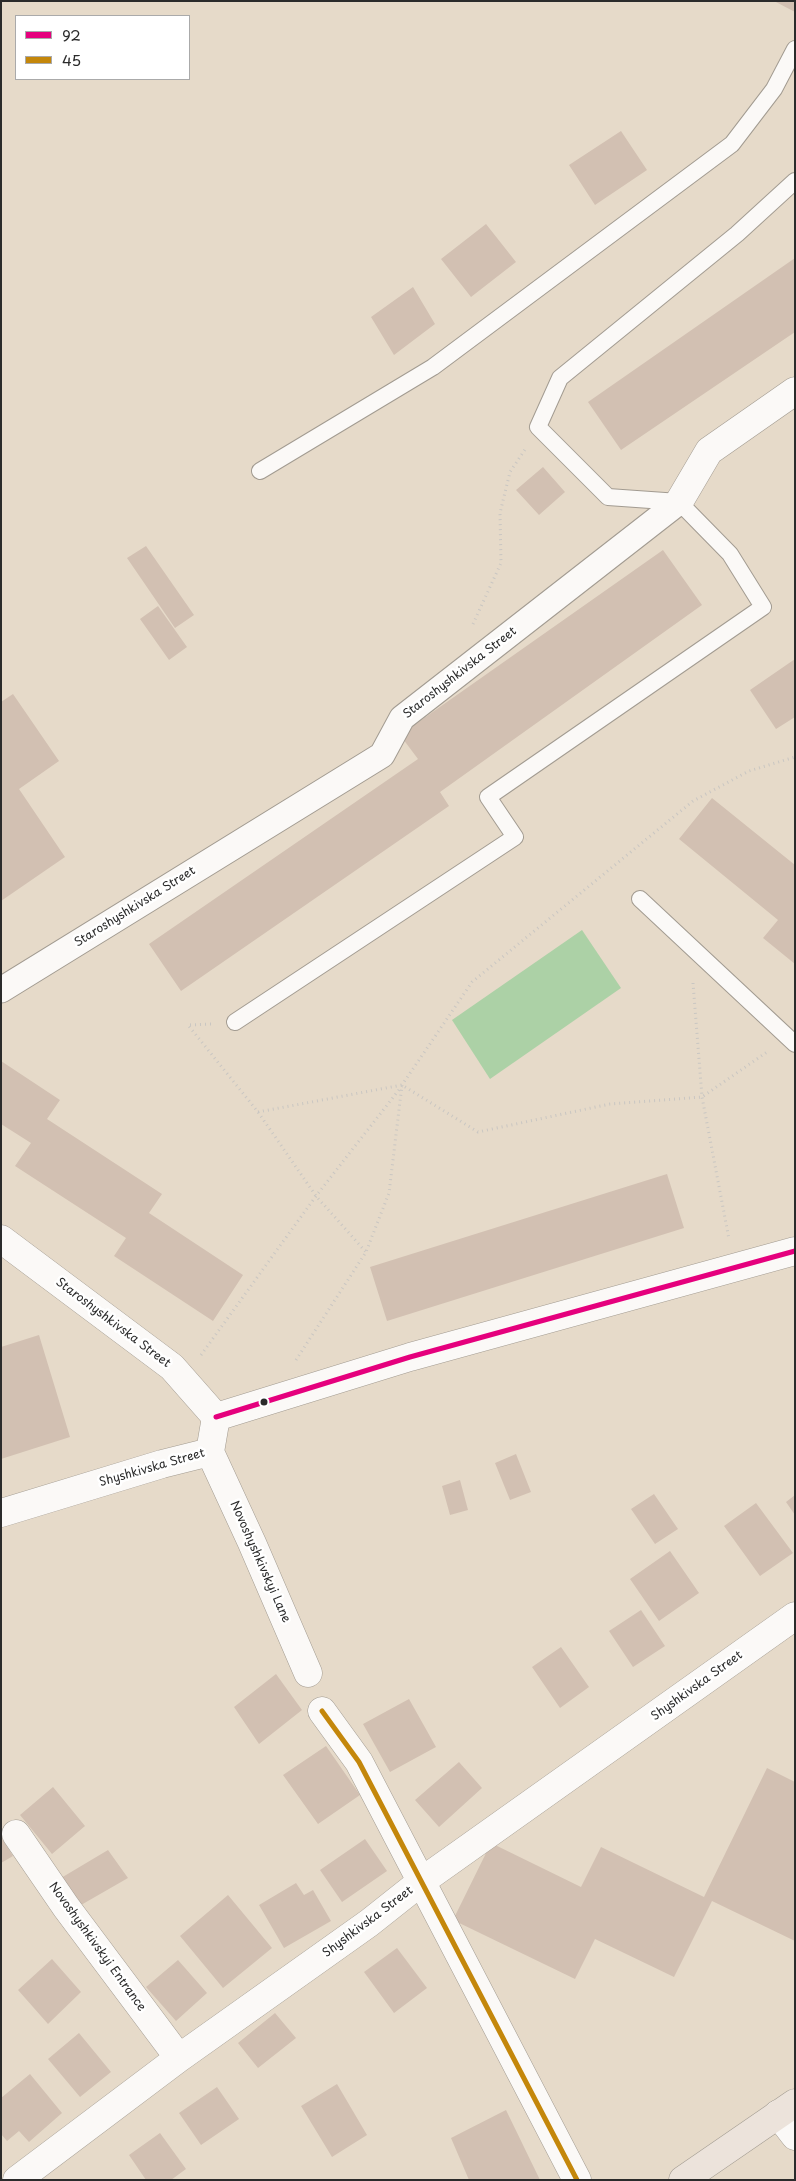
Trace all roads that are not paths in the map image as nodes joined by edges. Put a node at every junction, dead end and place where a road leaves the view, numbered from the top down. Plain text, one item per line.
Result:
1 (795, 49) edge
2 (795, 181) edge
3 (795, 390) edge
4 (260, 471) dead end
5 (679, 502) junction
6 (640, 899) dead end
7 (1, 990) edge
8 (234, 1022) road end
9 (791, 1040) edge
10 (1, 1239) edge
11 (795, 1252) edge
12 (216, 1417) junction
13 (210, 1452) junction
14 (1, 1512) edge
15 (795, 1616) edge
16 (308, 1673) dead end
17 (322, 1711) dead end
18 (16, 1834) dead end
19 (422, 1881) junction
20 (179, 2058) junction
21 (786, 2108) edge
22 (795, 2136) edge
23 (17, 2180) edge
24 (577, 2180) edge
25 (683, 2180) edge

1 - 4 lane
2 - 5 lane
3 - 5 street, Staroshyshkivska Street
5 - 7 street, Staroshyshkivska Street
5 - 8 lane
6 - 9 lane
10 - 12 street, Staroshyshkivska Street
11 - 12 street
12 - 13 street, Shyshkivska Street
13 - 14 street, Shyshkivska Street
13 - 16 street, Novoshyshkivskyi Lane
15 - 19 street, Shyshkivska Street
17 - 19 street
18 - 20 street, Novoshyshkivskyi Entrance
19 - 20 street, Shyshkivska Street
19 - 24 street
20 - 23 street, Shyshkivska Street
21 - 22 street
21 - 25 main road

